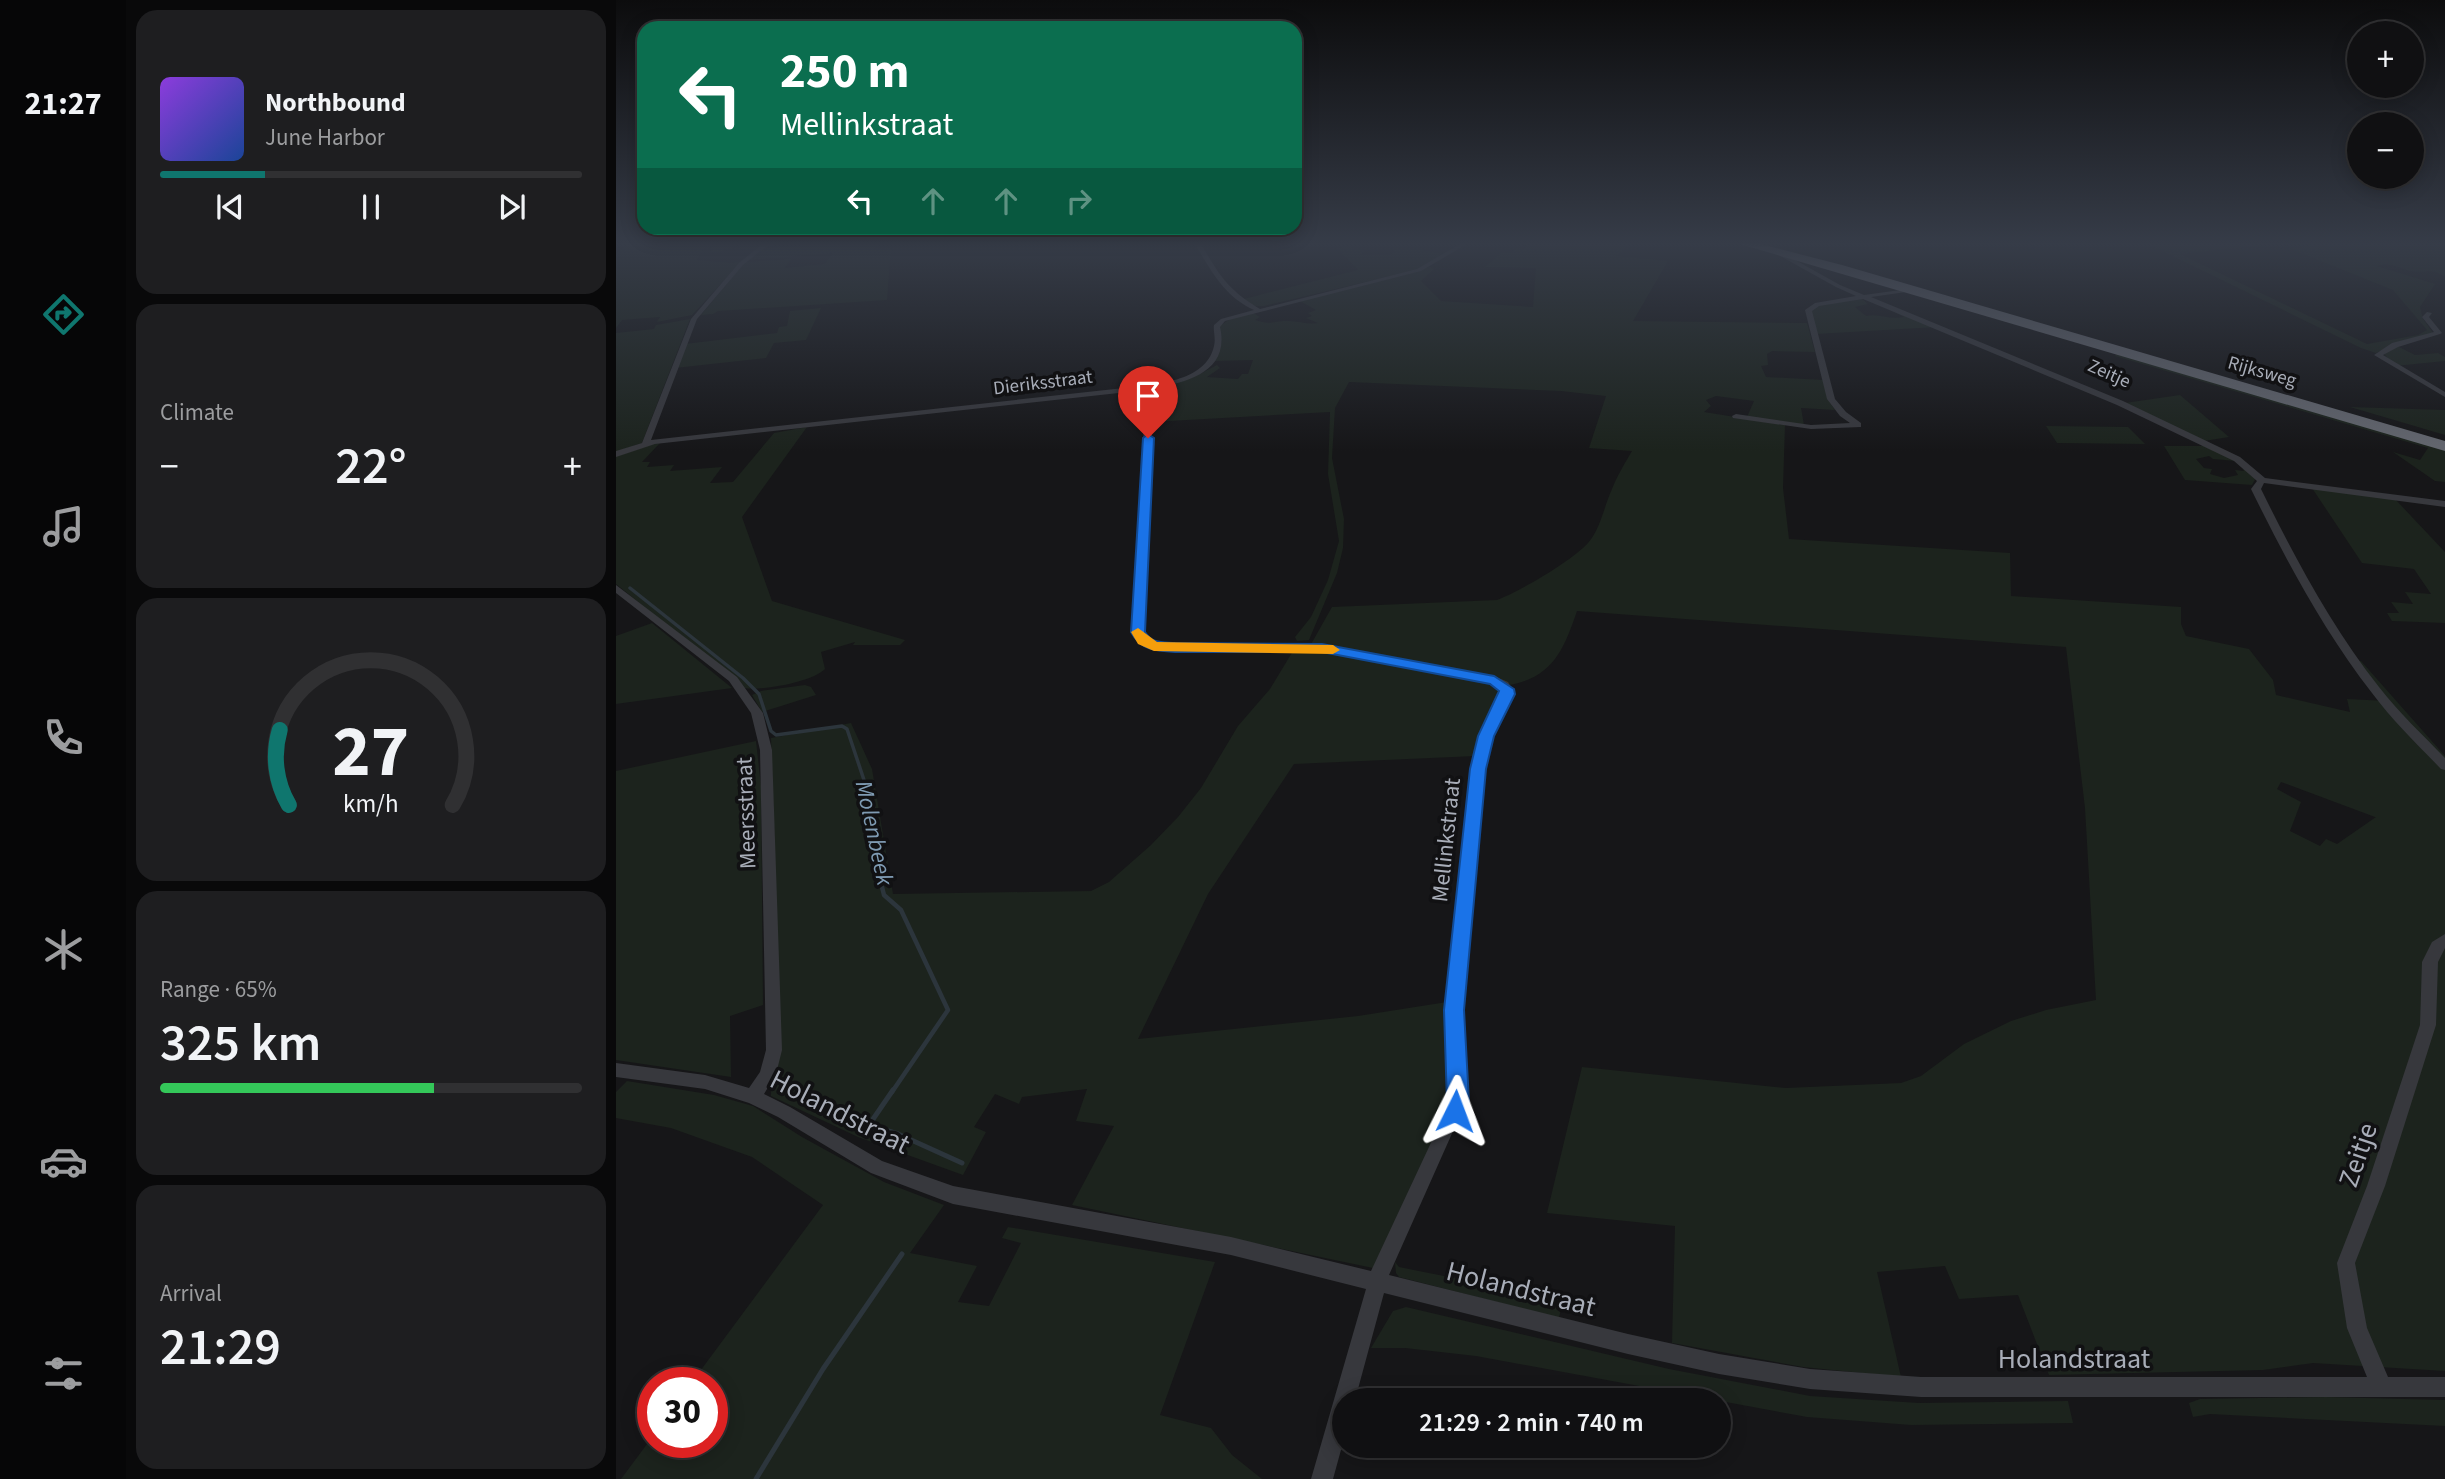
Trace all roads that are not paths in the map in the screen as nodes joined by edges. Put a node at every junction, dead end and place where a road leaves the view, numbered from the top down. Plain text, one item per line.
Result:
1 (699, 313) edge
2 (1246, 313) edge
3 (1807, 313) edge
4 (1903, 313) edge
5 (1994, 313) edge
6 (2012, 313) edge
7 (2429, 313) dead end
8 (1150, 386) junction
9 (2445, 396) edge
10 (1736, 416) dead end
11 (2445, 439) edge
12 (646, 443) junction
13 (2445, 446) edge
14 (616, 454) edge
15 (2262, 480) junction
16 (2445, 503) edge
17 (616, 587) edge
18 (2445, 766) edge
19 (2445, 940) edge
20 (616, 1070) edge
21 (753, 1097) junction
22 (1379, 1283) junction
23 (2382, 1387) junction
24 (2445, 1387) edge
25 (1322, 1479) edge

1 - 12 street
2 - 8 street, Dieriksstraat
3 - 10 street
4 - 15 street, Zeitje
5 - 13 highway, Rijksweg
6 - 11 highway, Rijksweg
7 - 9 street
8 - 12 street, Dieriksstraat
8 - 22 street, Mellinkstraat
12 - 14 street, Dieriksstraat
15 - 16 street
15 - 18 street
17 - 21 street, Meersstraat
19 - 23 street, Zeitje
20 - 21 street, Holandstraat
21 - 22 street, Holandstraat
22 - 23 street, Holandstraat
22 - 25 street, Mellinkstraat
23 - 24 street, Holandstraat

